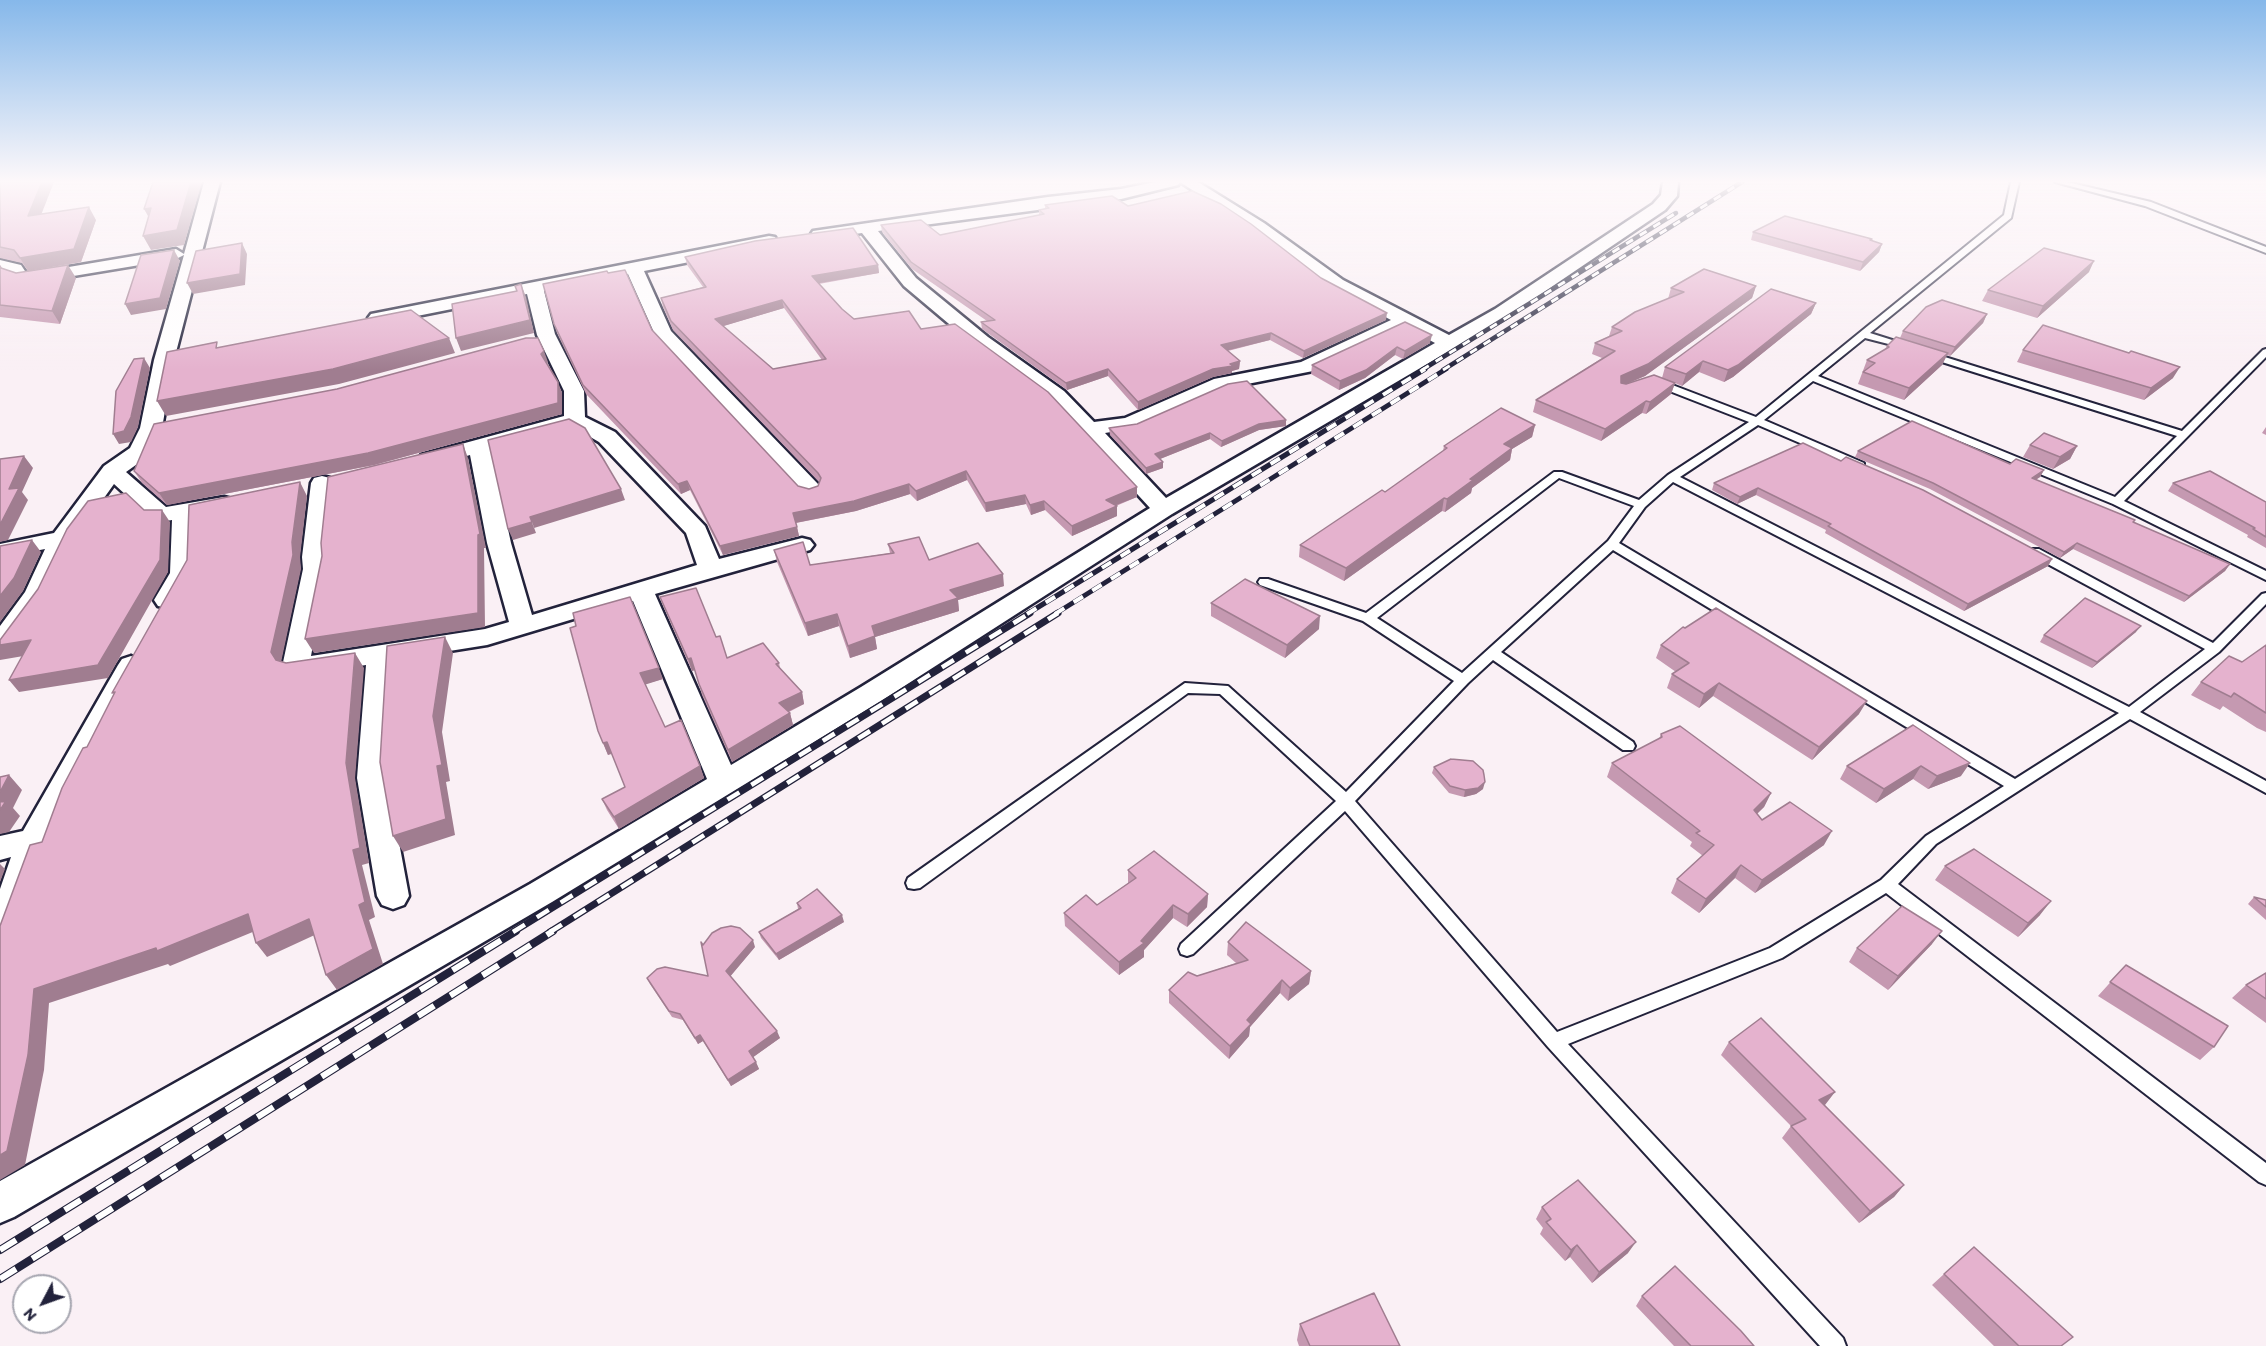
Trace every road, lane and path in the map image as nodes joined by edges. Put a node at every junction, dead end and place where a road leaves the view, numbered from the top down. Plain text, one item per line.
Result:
1 (196, 245) edge
2 (741, 245) edge
3 (880, 245) edge
4 (1284, 245) edge
5 (1603, 245) edge
6 (1972, 245) edge
7 (194, 251) junction
8 (0, 265) edge
9 (634, 267) junction
10 (534, 286) junction
11 (1407, 319) junction
12 (360, 321) edge
13 (1862, 334) junction
14 (550, 340) junction
15 (528, 341) edge
16 (1449, 343) junction
17 (2266, 352) edge
18 (187, 356) edge
19 (164, 360) junction
20 (1659, 373) edge
21 (1810, 376) junction
22 (575, 420) junction
23 (1757, 421) junction
24 (1091, 429) junction
25 (2182, 434) junction
26 (479, 446) junction
27 (406, 466) edge
28 (1872, 470) edge
29 (112, 471) junction
30 (1672, 477) junction
31 (321, 484) dead end
32 (810, 489) edge
33 (242, 500) edge
34 (2117, 502) junction
35 (1641, 505) junction
36 (1164, 509) junction
37 (184, 512) junction
38 (62, 539) junction
39 (1612, 544) junction
40 (802, 546) edge
41 (2028, 549) edge
42 (0, 551) edge
43 (710, 569) junction
44 (2266, 576) edge
45 (1264, 582) dead end
46 (640, 590) junction
47 (2266, 597) edge
48 (1368, 618) junction
49 (523, 626) junction
50 (0, 645) edge
51 (2214, 649) junction
52 (1493, 653) junction
53 (380, 654) junction
54 (1463, 680) junction
55 (2130, 713) junction
56 (1628, 746) dead end
57 (724, 783) junction
58 (2015, 786) junction
59 (2266, 788) edge
60 (1346, 801) junction
61 (33, 840) junction
62 (0, 848) edge
63 (914, 883) dead end
64 (1887, 885) junction
65 (393, 896) dead end
66 (0, 935) edge
67 (1187, 949) dead end
68 (1554, 1041) junction
69 (2266, 1175) edge
70 (0, 1203) edge
71 (1835, 1346) edge

1 - 7 street
2 - 9 street
3 - 24 street
4 - 11 street
5 - 16 street
6 - 13 lane
7 - 8 street
7 - 19 street
9 - 10 street
9 - 32 street
10 - 12 street
10 - 14 street
11 - 16 street
11 - 24 street
13 - 21 lane
13 - 25 lane
14 - 15 street
14 - 22 street
16 - 36 street
17 - 25 lane
18 - 19 street
19 - 29 street
20 - 23 lane
21 - 23 lane
21 - 34 lane
22 - 26 street
22 - 43 street
23 - 28 lane
23 - 30 lane
24 - 36 street
25 - 34 lane
26 - 27 street
26 - 49 street
29 - 37 street
29 - 38 street
30 - 35 lane
30 - 55 lane
31 - 53 street
33 - 37 street
34 - 44 lane
35 - 39 lane
35 - 48 lane
36 - 57 street
37 - 61 street
38 - 42 street
38 - 50 street
39 - 52 lane
39 - 58 lane
40 - 43 street
41 - 51 lane
43 - 46 street
45 - 48 lane
46 - 49 street
46 - 57 street
47 - 51 lane
48 - 54 lane
49 - 53 street
51 - 55 lane
52 - 54 lane
52 - 56 lane
53 - 65 street
54 - 60 lane
55 - 58 lane
55 - 59 lane
57 - 70 street
58 - 64 lane
60 - 63 lane
60 - 67 lane
60 - 68 lane
61 - 62 street
61 - 66 street
64 - 68 lane
64 - 69 lane
68 - 71 lane

